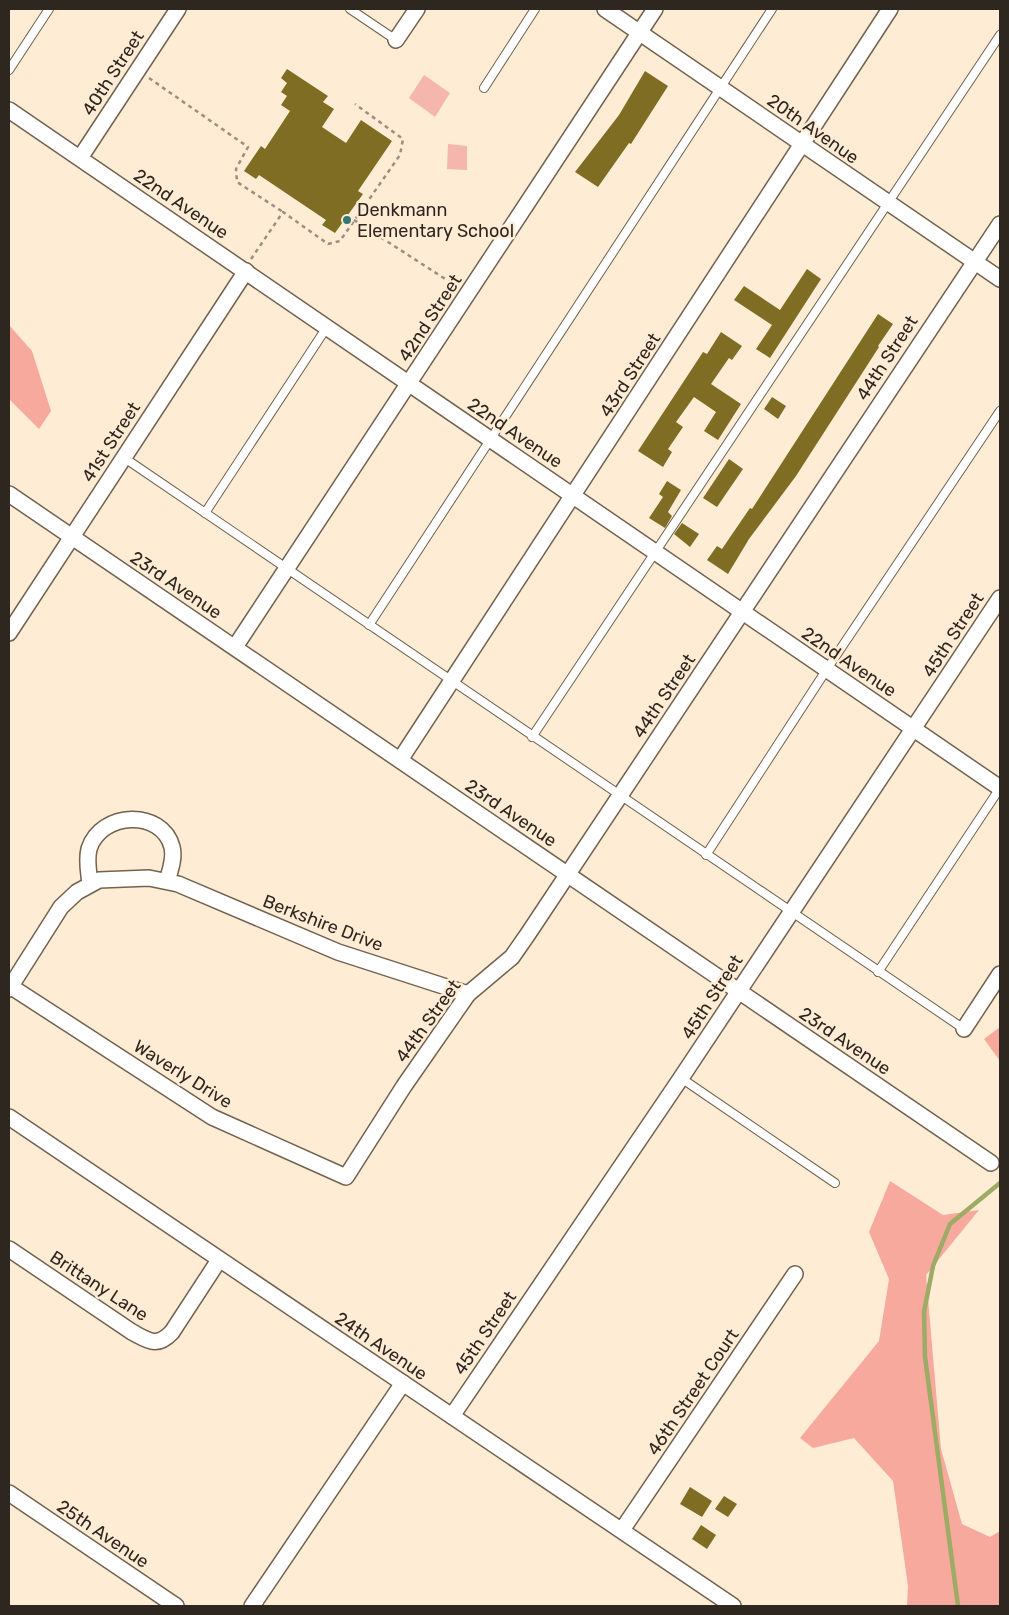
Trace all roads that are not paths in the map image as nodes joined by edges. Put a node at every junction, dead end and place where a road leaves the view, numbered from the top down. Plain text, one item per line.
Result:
1 (49, 9) edge
2 (178, 9) edge
3 (350, 9) edge
4 (417, 9) edge
5 (535, 9) edge
6 (605, 9) edge
7 (655, 9) edge
8 (772, 9) edge
9 (890, 9) edge
10 (640, 33) junction
11 (1000, 35) edge
12 (396, 40) joint
13 (9, 70) edge
14 (484, 88) dead end
15 (721, 88) junction
16 (9, 110) edge
17 (803, 144) junction
18 (80, 158) junction
19 (889, 203) junction
20 (1000, 224) edge
21 (975, 261) junction
22 (248, 272) junction
23 (1000, 279) edge
24 (327, 327) junction
25 (410, 383) junction
26 (1000, 411) edge
27 (492, 440) junction
28 (122, 457) junction
29 (9, 494) edge
30 (574, 495) junction
31 (205, 513) junction
32 (72, 537) junction
33 (657, 553) junction
34 (288, 569) junction
35 (1000, 598) edge
36 (743, 612) junction
37 (369, 625) junction
38 (9, 634) edge
39 (235, 648) junction
40 (827, 669) junction
41 (452, 682) junction
42 (914, 728) junction
43 (532, 737) junction
44 (400, 760) junction
45 (1000, 788) edge
46 (620, 796) junction
47 (706, 855) junction
48 (567, 874) junction
49 (167, 881) junction
50 (90, 884) junction
51 (791, 912) junction
52 (878, 972) junction
53 (1000, 974) edge
54 (10, 988) edge
55 (738, 991) junction
56 (468, 994) junction
57 (964, 1028) joint
58 (681, 1078) junction
59 (9, 1116) edge
60 (991, 1163) dead end
61 (346, 1177) joint
62 (836, 1183) dead end
63 (9, 1249) edge
64 (219, 1260) junction
65 (795, 1274) dead end
66 (404, 1384) junction
67 (452, 1416) junction
68 (9, 1493) edge
69 (622, 1530) junction
70 (176, 1606) edge
71 (252, 1606) edge
72 (733, 1606) edge

1 - 13 lane
2 - 18 street, 40th Street
3 - 12 lane
4 - 12 street
5 - 14 lane
6 - 10 street, 20th Avenue
7 - 10 street, 42nd Street
8 - 15 lane
9 - 17 street, 43rd Street
10 - 15 street, 20th Avenue
10 - 25 street, 42nd Street
11 - 19 lane
15 - 17 street, 20th Avenue
15 - 27 lane
16 - 18 street, 22nd Avenue
17 - 19 street, 20th Avenue
17 - 30 street, 43rd Street
18 - 22 street, 22nd Avenue
19 - 21 street, 20th Avenue
19 - 33 lane
20 - 21 street, 44th Street
21 - 23 street, 20th Avenue
21 - 36 street, 44th Street
22 - 24 street, 22nd Avenue
22 - 28 street, 41st Street
24 - 25 street, 22nd Avenue
24 - 31 lane
25 - 27 street, 22nd Avenue
25 - 34 street, 42nd Street
26 - 40 lane
27 - 30 street, 22nd Avenue
27 - 37 lane
28 - 31 lane
28 - 32 street, 41st Street
29 - 32 street, 23rd Avenue
30 - 33 street, 22nd Avenue
30 - 41 street, 43rd Street
31 - 34 lane
32 - 38 street, 41st Street
32 - 39 street, 23rd Avenue
33 - 36 street, 22nd Avenue
33 - 43 lane
34 - 37 lane
34 - 39 street, 42nd Street
35 - 42 street, 45th Street
36 - 40 street, 22nd Avenue
36 - 46 street, 44th Street
37 - 41 lane
39 - 44 street, 23rd Avenue
40 - 42 street, 22nd Avenue
40 - 47 lane
41 - 43 lane
41 - 44 street, 43rd Street
42 - 45 street, 22nd Avenue
42 - 51 street, 45th Street
43 - 46 lane
44 - 48 street, 23rd Avenue
45 - 52 lane
46 - 47 lane
46 - 48 street, 44th Street
47 - 51 lane
48 - 55 street, 23rd Avenue
48 - 56 street, 44th Street
49 - 50 street, Berkshire Drive
49 - 50 street
49 - 56 street, Berkshire Drive
50 - 54 street, Berkshire Drive
51 - 52 lane
51 - 55 street, 45th Street
52 - 57 lane
53 - 57 street
54 - 61 street, Waverly Drive
55 - 58 street, 45th Street
55 - 60 street, 23rd Avenue
56 - 61 street, 44th Street
58 - 62 lane
58 - 67 street, 45th Street
59 - 64 street, 24th Avenue
63 - 64 street, Brittany Lane
64 - 66 street, 24th Avenue
65 - 69 street, 46th Street Court
66 - 67 street, 24th Avenue
66 - 71 street
67 - 69 street, 24th Avenue
68 - 70 street, 25th Avenue
69 - 72 street, 24th Avenue

